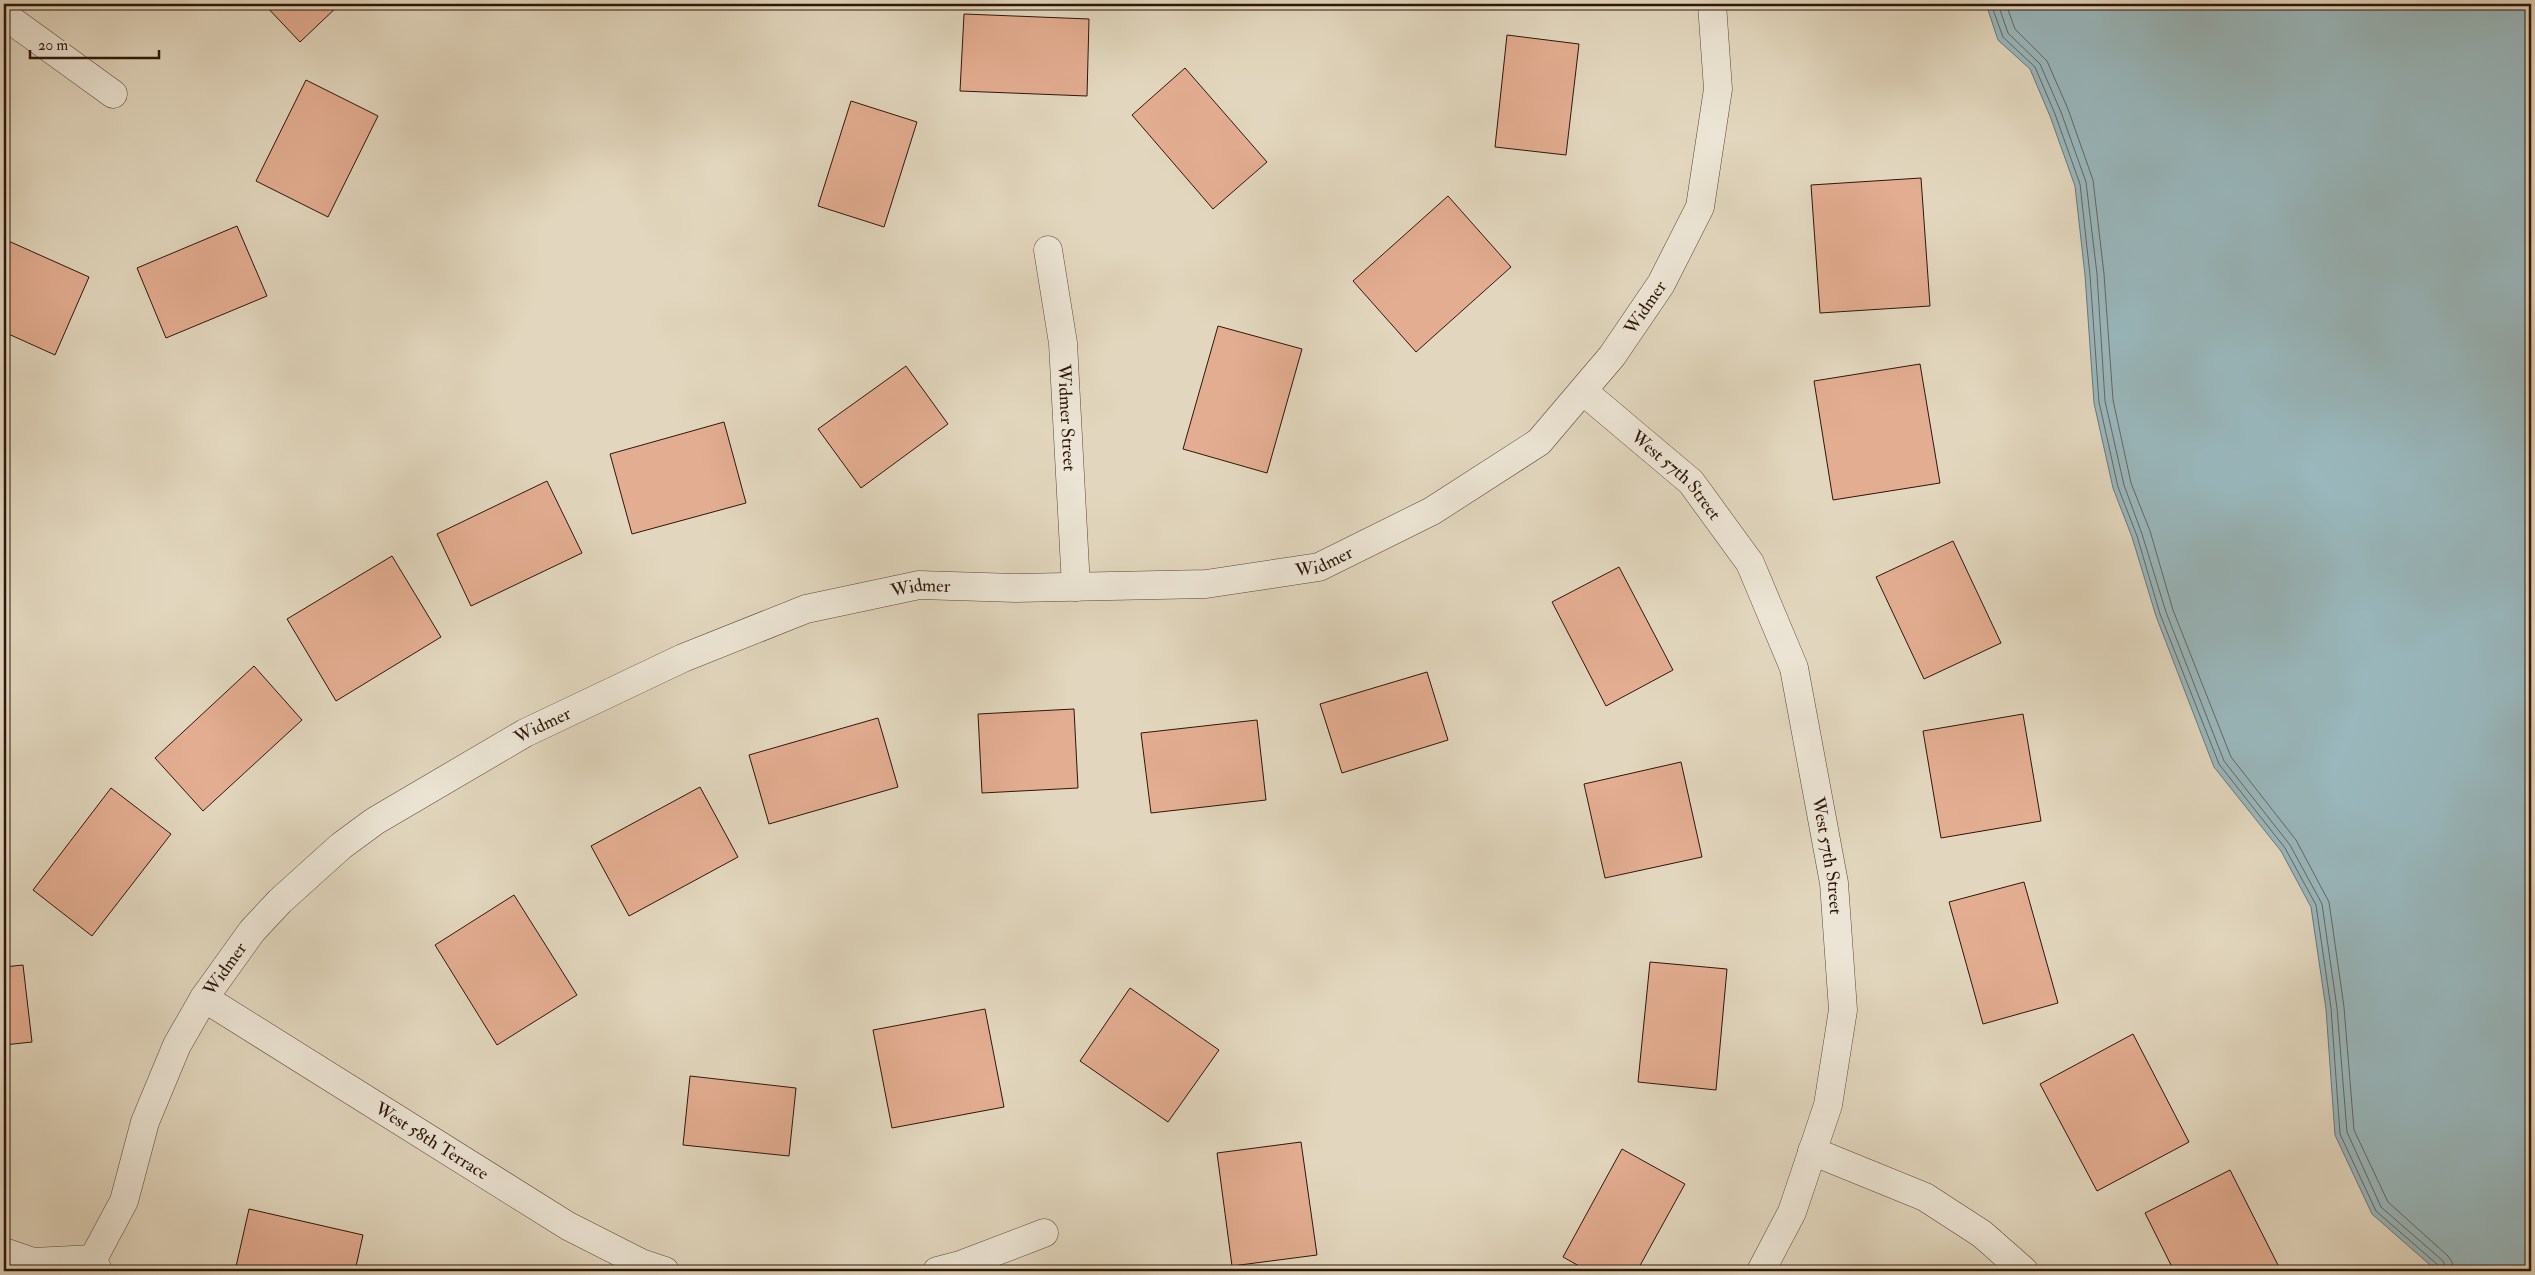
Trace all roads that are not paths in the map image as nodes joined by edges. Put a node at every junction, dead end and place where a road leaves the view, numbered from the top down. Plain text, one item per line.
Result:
1 (1712, 4) edge
2 (4, 15) edge
3 (113, 94) dead end
4 (1048, 250) dead end
5 (1583, 391) junction
6 (1076, 587) junction
7 (204, 998) junction
8 (1812, 1151) junction
9 (1044, 1233) dead end
10 (4, 1252) edge
11 (96, 1265) edge
12 (665, 1271) edge
13 (937, 1271) edge
14 (1761, 1271) edge
15 (2024, 1271) edge

1 - 5 street, Widmer
2 - 3 street
4 - 6 street, Widmer Street
5 - 6 street, Widmer
5 - 8 street, West 57th Street
6 - 7 street, Widmer
7 - 11 street, Widmer
7 - 12 street, West 58th Terrace
8 - 14 street, West 57th Street
8 - 15 street
9 - 13 street
10 - 11 street

